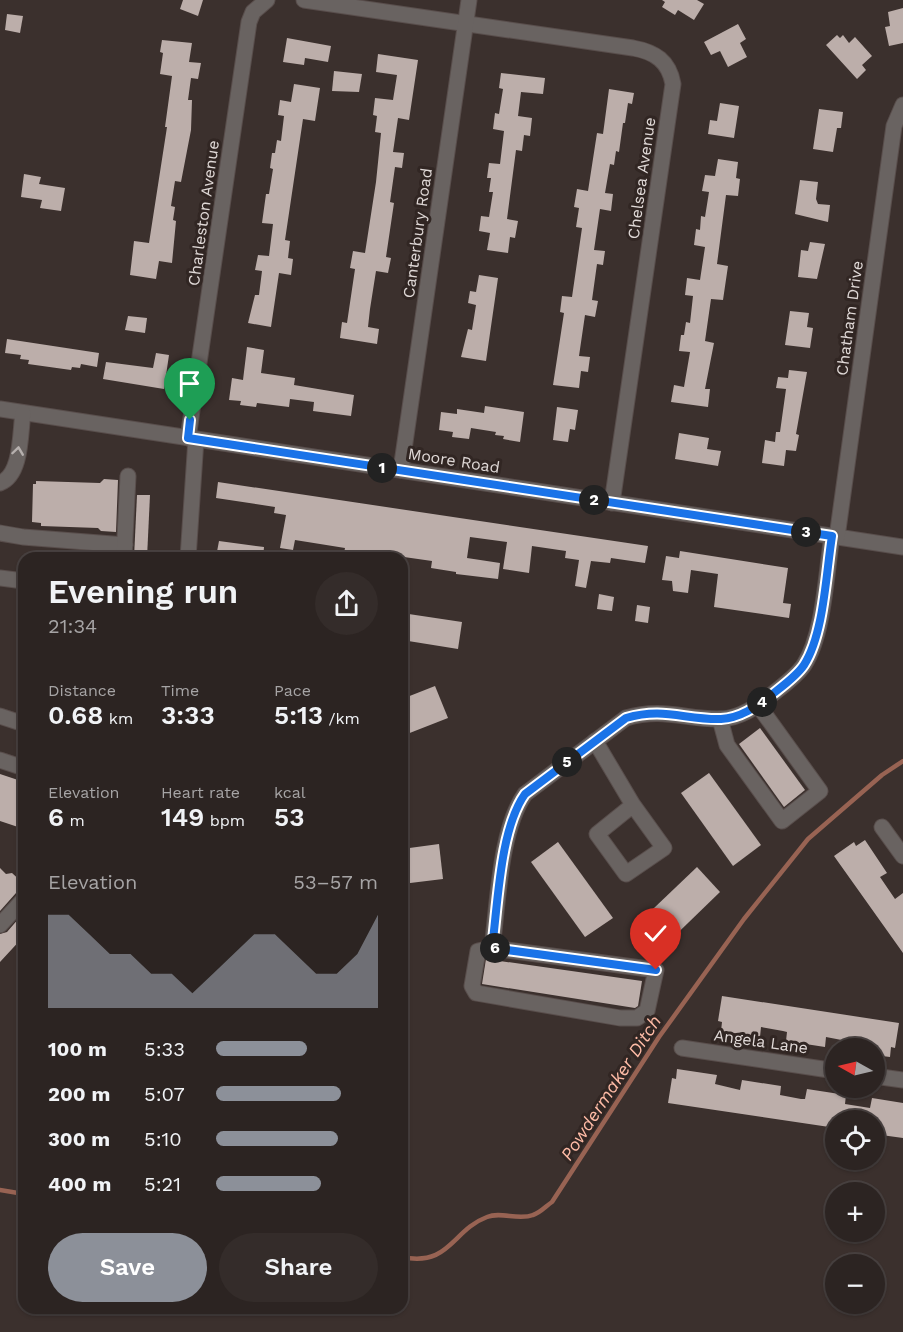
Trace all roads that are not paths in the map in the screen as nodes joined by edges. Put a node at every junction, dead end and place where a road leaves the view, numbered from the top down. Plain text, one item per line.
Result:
1 (267, 0) edge
2 (304, 0) edge
3 (470, 0) edge
4 (466, 24) junction
5 (903, 105) edge
6 (0, 409) edge
7 (23, 413) junction
8 (192, 439) junction
9 (401, 470) junction
10 (128, 476) dead end
11 (0, 483) edge
12 (612, 503) junction
13 (0, 533) edge
14 (835, 537) junction
15 (903, 547) edge
16 (124, 552) edge
17 (188, 552) edge
18 (0, 578) edge
19 (18, 580) edge
20 (758, 705) junction
21 (0, 716) edge
22 (720, 719) junction
23 (18, 722) edge
24 (595, 741) junction
25 (0, 760) edge
26 (18, 766) edge
27 (633, 805) junction
28 (882, 827) dead end
29 (903, 856) edge
30 (18, 906) edge
31 (0, 925) edge
32 (492, 948) junction
33 (682, 1048) dead end
34 (825, 1069) edge
35 (885, 1078) edge
36 (903, 1080) edge

1 - 8 street, Charleston Avenue
2 - 4 street
3 - 4 street, Canterbury Road
4 - 9 street, Canterbury Road
4 - 12 street, Chelsea Avenue
5 - 14 street, Chatham Drive
6 - 7 street, Moore Road
7 - 8 street, Moore Road
11 -> 7 street
8 - 9 street, Moore Road
8 - 17 street, Charleston Avenue
9 - 12 street, Moore Road
10 - 16 street
12 - 14 street, Moore Road
13 - 16 street
14 - 15 street, Moore Road
14 - 20 street, Chatham Drive
18 - 19 street
20 - 22 street, Chatham Drive
20 - 22 street
21 - 23 street
22 - 24 street
24 - 27 street
24 - 32 street
25 - 26 street
27 - 27 street
28 - 29 street
30 - 31 street
32 - 32 street
33 - 34 street, Angela Lane
35 - 36 street

